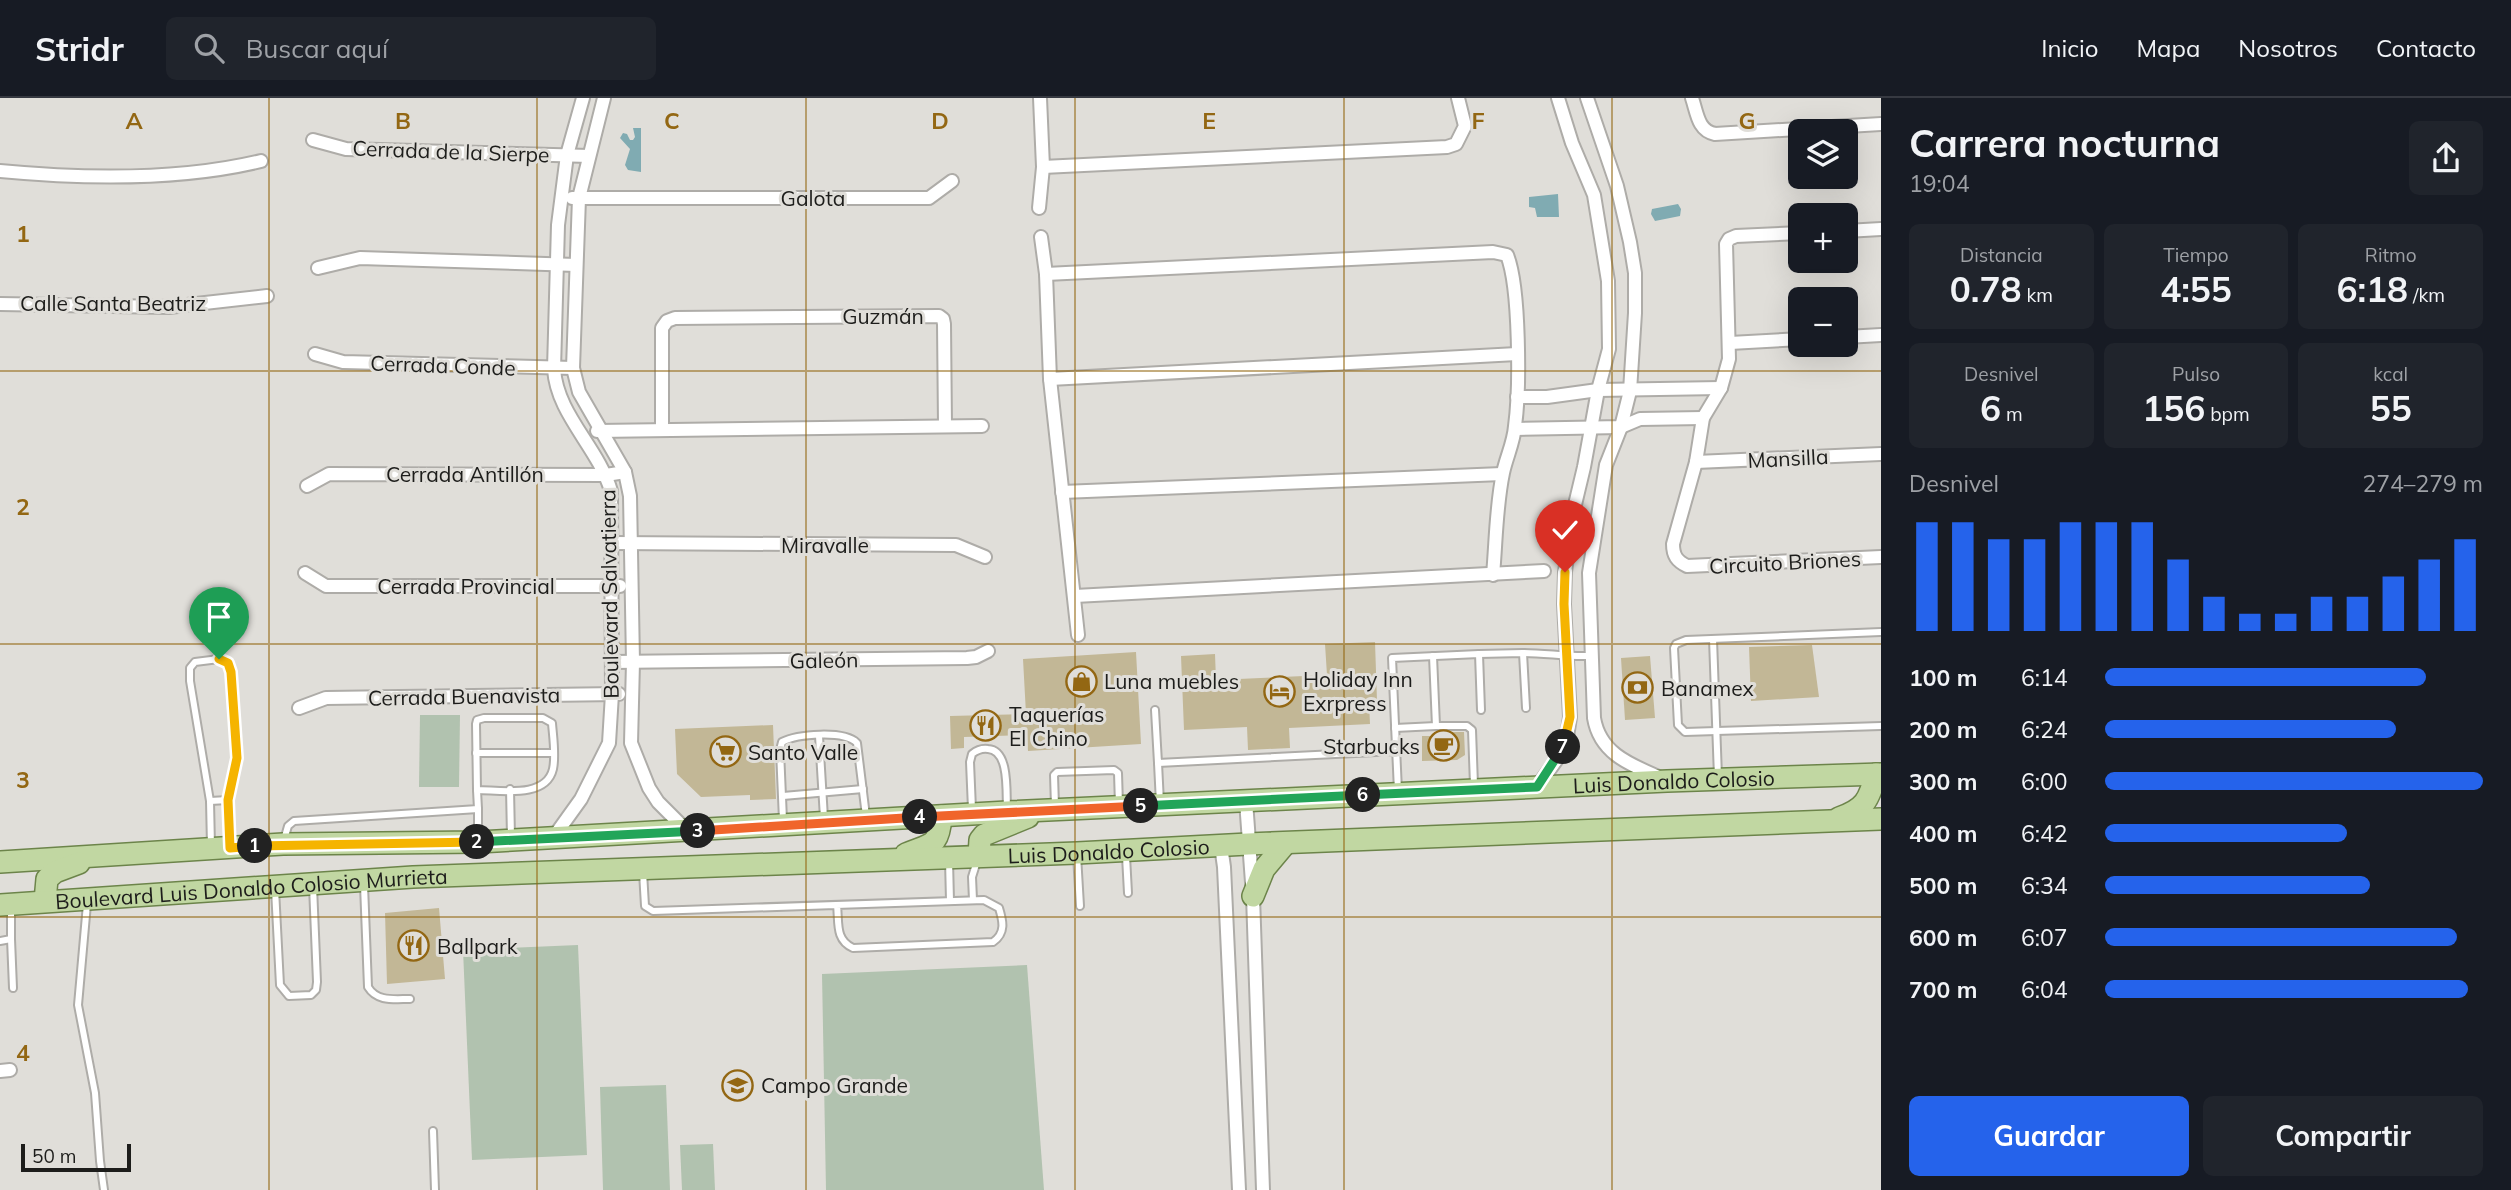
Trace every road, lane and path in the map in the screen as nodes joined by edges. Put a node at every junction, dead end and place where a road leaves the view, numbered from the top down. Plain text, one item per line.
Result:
1 (583, 98) edge
2 (604, 98) edge
3 (1040, 98) edge
4 (1458, 98) edge
5 (1558, 98) edge
6 (1587, 98) edge
7 (1692, 98) edge
8 (1881, 124) edge
9 (313, 139) dead end
10 (567, 155) junction
11 (589, 156) junction
12 (261, 162) dead end
13 (1043, 167) junction
14 (0, 172) edge
15 (952, 181) dead end
16 (1618, 186) junction
17 (1594, 195) junction
18 (561, 198) junction
19 (579, 198) junction
20 (1040, 208) dead end
21 (1881, 229) edge
22 (1858, 230) edge
23 (1788, 234) edge
24 (1041, 237) dead end
25 (556, 263) junction
26 (576, 265) junction
27 (318, 268) dead end
28 (1046, 274) junction
29 (267, 296) dead end
30 (0, 304) edge
31 (1881, 335) edge
32 (1858, 336) edge
33 (1788, 340) edge
34 (1730, 343) junction
35 (315, 354) dead end
36 (1517, 354) junction
37 (573, 368) junction
38 (554, 369) junction
39 (1050, 379) junction
40 (1721, 388) junction
41 (1598, 390) junction
42 (1630, 391) junction
43 (1517, 397) junction
44 (1703, 418) junction
45 (945, 426) junction
46 (982, 426) dead end
47 (1591, 427) junction
48 (1621, 427) junction
49 (662, 429) junction
50 (1515, 429) junction
51 (601, 430) junction
52 (581, 435) junction
53 (1881, 454) edge
54 (1696, 462) junction
55 (625, 472) junction
56 (1502, 474) junction
57 (606, 475) junction
58 (307, 486) dead end
59 (1062, 492) junction
60 (613, 543) junction
61 (632, 543) junction
62 (985, 557) dead end
63 (1881, 557) edge
64 (1544, 571) dead end
65 (1565, 572) junction
66 (305, 573) dead end
67 (1589, 573) junction
68 (1493, 575) junction
69 (612, 585) junction
70 (631, 586) junction
71 (1075, 596) junction
72 (1881, 632) edge
73 (1078, 635) dead end
74 (1713, 639) junction
75 (988, 651) dead end
76 (1523, 653) junction
77 (1479, 654) junction
78 (1433, 656) junction
79 (1590, 656) junction
80 (1566, 657) junction
81 (612, 662) junction
82 (633, 662) junction
83 (612, 694) junction
84 (631, 694) junction
85 (299, 708) dead end
86 (1526, 708) dead end
87 (1155, 710) dead end
88 (1481, 710) dead end
89 (1436, 726) junction
90 (1881, 726) edge
91 (1395, 729) junction
92 (1716, 732) junction
93 (819, 736) junction
94 (609, 743) junction
95 (631, 743) junction
96 (1396, 751) junction
97 (476, 752) junction
98 (553, 753) junction
99 (1158, 763) junction
100 (1879, 774) edge
101 (1718, 779) junction
102 (1667, 781) junction
103 (1537, 787) junction
104 (510, 789) junction
105 (863, 789) junction
106 (477, 790) junction
107 (1475, 790) junction
108 (823, 793) junction
109 (1398, 793) junction
110 (783, 796) junction
111 (228, 800) junction
112 (209, 801) junction
113 (1246, 801) junction
114 (1160, 805) junction
115 (1119, 807) junction
116 (478, 809) junction
117 (1045, 810) junction
118 (1007, 812) junction
119 (972, 814) junction
120 (941, 816) junction
121 (1881, 819) edge
122 (866, 820) junction
123 (1823, 822) junction
124 (825, 823) junction
125 (783, 826) junction
126 (713, 830) joint
127 (689, 832) junction
128 (552, 839) junction
129 (512, 840) junction
130 (478, 842) junction
131 (444, 843) junction
132 (283, 844) junction
133 (1248, 844) junction
134 (1285, 844) junction
135 (1222, 846) junction
136 (220, 848) junction
137 (1125, 850) junction
138 (1077, 853) junction
139 (97, 856) junction
140 (979, 856) junction
141 (949, 858) junction
142 (891, 860) junction
143 (0, 862) edge
144 (713, 866) joint
145 (643, 868) junction
146 (413, 877) junction
147 (364, 880) junction
148 (313, 885) junction
149 (275, 887) junction
150 (1128, 893) dead end
151 (1253, 896) junction
152 (87, 899) junction
153 (973, 900) junction
154 (45, 901) junction
155 (950, 901) junction
156 (5, 905) edge
157 (837, 905) junction
158 (1080, 906) dead end
159 (11, 939) junction
160 (0, 941) edge
161 (13, 988) dead end
162 (410, 999) dead end
163 (1261, 1122) junction
164 (1236, 1123) junction
165 (433, 1131) dead end
166 (104, 1190) edge
167 (435, 1190) edge
168 (1239, 1190) edge
169 (1263, 1190) edge

1 - 10 street, Boulevard Salvatierra
2 - 11 street, Boulevard Salvatierra
3 - 13 street
4 - 13 street
5 - 17 street
6 - 16 street
7 - 8 street
9 - 10 street, Cerrada de la Sierpe
10 - 11 street, Cerrada de la Sierpe
10 - 18 street, Boulevard Salvatierra
11 - 19 street, Boulevard Salvatierra
12 - 14 street
13 - 20 street
15 - 19 street, Galota
16 - 17 street
16 - 42 street
17 - 41 street
18 - 19 street, Galota
18 - 25 street, Boulevard Salvatierra
19 - 26 street, Boulevard Salvatierra
21 - 22 street
23 - 34 street, Circuito Briones
24 - 28 street
25 - 26 street
25 - 27 street
25 - 38 street, Boulevard Salvatierra
26 - 37 street, Boulevard Salvatierra
28 - 36 street
28 - 39 street
29 - 30 street, Calle Santa Beatriz
31 - 32 street
33 - 34 street
34 - 40 street, Circuito Briones
35 - 38 street, Cerrada Conde
36 - 39 street
36 - 43 street
37 - 38 street, Cerrada Conde
37 - 51 street, Boulevard Salvatierra
38 - 52 street, Boulevard Salvatierra
39 - 59 street
40 - 42 street
40 - 44 street, Circuito Briones
41 - 42 street
41 - 43 street
41 - 47 street
42 - 48 street
43 - 50 street
44 - 48 street
44 - 54 street, Circuito Briones
45 - 46 street
45 - 49 street
45 - 49 street, Guzmán
47 - 48 street
47 - 50 street
47 - 65 street
48 - 67 street
49 - 51 street
50 - 56 street
51 - 52 street
51 - 55 street, Boulevard Salvatierra
52 - 57 street, Boulevard Salvatierra
53 - 54 street, Mansilla
54 - 63 street, Circuito Briones
55 - 57 street, Cerrada Antillón
55 - 61 street, Boulevard Salvatierra
56 - 59 street
56 - 68 street
57 - 58 street, Cerrada Antillón
57 - 60 street, Boulevard Salvatierra
59 - 71 street
60 - 61 street, Miravalle
60 - 69 street, Boulevard Salvatierra
61 - 62 street, Miravalle
61 - 70 street, Boulevard Salvatierra
64 - 68 street
65 - 67 street
65 - 80 street
66 - 69 street, Cerrada Provincial
67 - 79 street
68 - 71 street
69 - 70 street, Cerrada Provincial
69 - 81 street, Boulevard Salvatierra
70 - 82 street, Boulevard Salvatierra
71 - 73 street
72 - 74 lane
74 - 92 lane
74 - 92 lane
75 - 82 street, Galeón
76 - 77 lane
76 - 80 lane
76 - 86 lane
77 - 78 lane
77 - 88 lane
78 - 89 lane
78 - 91 lane
79 - 80 lane
79 - 102 street
80 - 103 street
81 - 82 street, Galeón
81 - 83 street, Boulevard Salvatierra
82 - 84 street, Boulevard Salvatierra
83 - 84 street, Cerrada Buenavista
83 - 85 street, Cerrada Buenavista
83 - 94 street, Boulevard Salvatierra
84 - 95 street, Boulevard Salvatierra
87 - 99 lane
89 - 91 lane
89 - 107 lane
90 - 92 lane
91 - 96 lane
92 - 101 lane
93 - 105 lane
93 - 108 lane
93 - 110 lane
94 - 95 street
94 - 128 street, Boulevard Salvatierra
95 - 127 street, Boulevard Salvatierra
96 - 99 lane
96 - 109 lane
97 - 98 lane
97 - 98 lane
97 - 106 lane
98 - 104 lane
99 - 114 lane
100 - 101 main road, Luis Donaldo Colosio
100 - 123 main road
101 - 102 main road, Luis Donaldo Colosio
102 - 103 main road, Luis Donaldo Colosio
103 - 107 main road, Luis Donaldo Colosio
104 - 106 lane
104 - 129 lane
105 - 108 lane
105 - 122 lane
106 - 116 lane
107 - 109 main road, Luis Donaldo Colosio
108 - 110 lane
108 - 124 lane
109 - 113 main road, Luis Donaldo Colosio
110 - 125 lane
111 - 112 lane
111 - 112 lane
111 - 136 lane
112 - 136 lane
113 - 114 main road, Luis Donaldo Colosio
113 - 133 street
114 - 115 main road, Luis Donaldo Colosio
115 - 117 main road, Luis Donaldo Colosio
115 - 117 lane
116 - 130 lane
116 - 132 lane
117 - 118 main road, Luis Donaldo Colosio
117 - 140 main road
118 - 119 main road, Luis Donaldo Colosio
118 - 119 lane
119 - 120 main road, Luis Donaldo Colosio
120 - 122 main road, Luis Donaldo Colosio
120 - 142 main road
121 - 123 main road, Luis Donaldo Colosio
122 - 124 main road, Luis Donaldo Colosio
123 - 134 main road, Luis Donaldo Colosio
124 - 125 main road, Luis Donaldo Colosio
125 - 126 main road, Luis Donaldo Colosio
126 - 127 main road, Boulevard Luis Donaldo Colosio Murrieta
127 - 128 main road, Boulevard Luis Donaldo Colosio Murrieta
128 - 129 main road, Boulevard Luis Donaldo Colosio Murrieta
129 - 130 main road, Boulevard Luis Donaldo Colosio Murrieta
130 - 131 main road, Boulevard Luis Donaldo Colosio Murrieta
131 - 132 main road, Boulevard Luis Donaldo Colosio Murrieta
131 - 146 main road
132 - 136 main road, Boulevard Luis Donaldo Colosio Murrieta
133 - 134 main road, Luis Donaldo Colosio
133 - 135 main road, Luis Donaldo Colosio
133 - 151 street
134 - 151 main road
135 - 137 main road, Luis Donaldo Colosio
135 - 164 street
136 - 139 main road, Boulevard Luis Donaldo Colosio Murrieta
137 - 138 main road, Luis Donaldo Colosio
137 - 150 lane
138 - 140 main road, Luis Donaldo Colosio
138 - 158 lane
139 - 143 main road, Boulevard Luis Donaldo Colosio Murrieta
139 - 154 main road
140 - 141 main road, Luis Donaldo Colosio
140 - 153 lane
141 - 142 main road, Luis Donaldo Colosio
141 - 155 lane
142 - 144 main road, Luis Donaldo Colosio
144 - 145 main road, Boulevard Luis Donaldo Colosio Murrieta
145 - 146 main road, Boulevard Luis Donaldo Colosio Murrieta
145 - 157 lane
146 - 147 main road, Boulevard Luis Donaldo Colosio Murrieta
147 - 148 main road, Boulevard Luis Donaldo Colosio Murrieta
147 - 162 lane
148 - 149 main road, Boulevard Luis Donaldo Colosio Murrieta
148 - 149 lane
149 - 152 main road, Boulevard Luis Donaldo Colosio Murrieta
151 - 163 street
152 - 154 main road, Boulevard Luis Donaldo Colosio Murrieta
152 - 166 lane
153 - 155 lane
153 - 157 lane
154 - 156 main road, Boulevard Luis Donaldo Colosio Murrieta
155 - 157 lane
156 - 159 lane
159 - 160 lane
159 - 161 lane
163 - 164 street
163 - 169 street
164 - 168 street
165 - 167 lane

